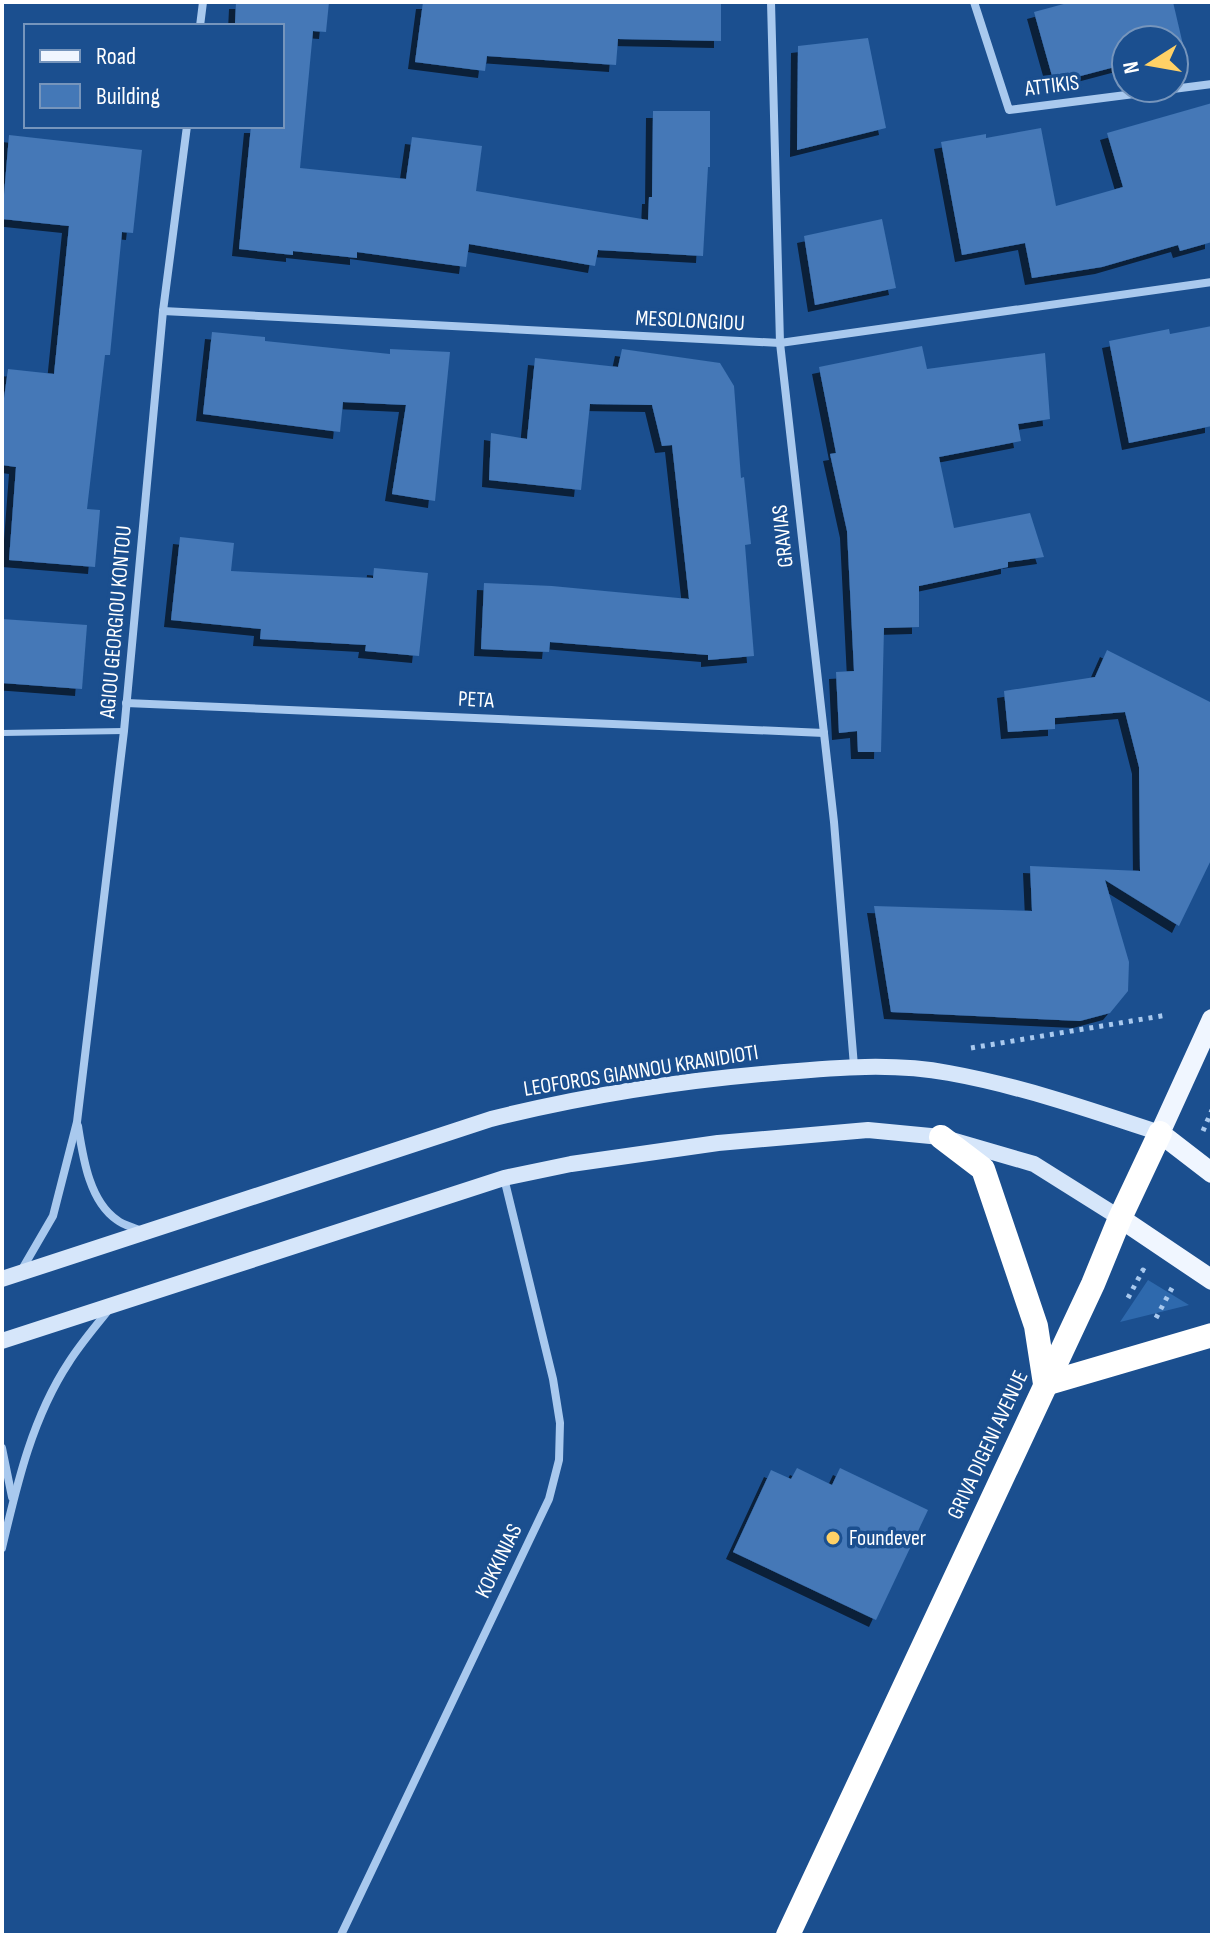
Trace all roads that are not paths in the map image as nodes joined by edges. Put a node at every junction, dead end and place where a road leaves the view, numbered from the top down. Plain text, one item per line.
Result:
1 (203, 2) edge
2 (773, 2) edge
3 (974, 2) edge
4 (200, 24) edge
5 (1212, 84) edge
6 (187, 128) edge
7 (1212, 282) edge
8 (163, 311) junction
9 (780, 343) junction
10 (126, 703) junction
11 (124, 731) junction
12 (2, 733) edge
13 (824, 733) junction
14 (1212, 1019) edge
15 (854, 1066) junction
16 (77, 1122) junction
17 (1160, 1133) junction
18 (941, 1137) junction
19 (1212, 1173) edge
20 (504, 1178) junction
21 (1120, 1218) junction
22 (143, 1232) junction
23 (19, 1273) junction
24 (2, 1279) edge
25 (1212, 1280) edge
26 (111, 1306) junction
27 (1212, 1335) edge
28 (2, 1341) edge
29 (1045, 1384) junction
30 (2, 1448) edge
31 (13, 1502) junction
32 (2, 1548) edge
33 (341, 1935) edge
34 (788, 1935) edge

1 - 4 street
2 - 9 street, GRAVIAS
3 - 5 street, ATTIKIS
6 - 8 street, AGIOU GEORGIOU KONTOU
7 - 9 street, MESOLONGIOU
8 - 9 street, MESOLONGIOU
8 - 10 street, AGIOU GEORGIOU KONTOU
9 - 13 street, GRAVIAS
10 - 11 street, AGIOU GEORGIOU KONTOU
10 - 13 street, PETA
11 - 12 lane
11 - 16 street, AGIOU GEORGIOU KONTOU
13 - 15 street, GRAVIAS
14 - 17 main road, GRIVA DIGENI AVENUE
15 - 17 main road, LEOFOROS GIANNOU KRANIDIOTI
15 - 22 main road, LEOFOROS GIANNOU KRANIDIOTI
16 - 22 street, AGIOU GEORGIOU KONTOU
16 - 23 street, AGIOU GEORGIOU KONTOU
17 - 19 main road
17 - 21 highway, GRIVA DIGENI AVENUE
18 - 20 main road
18 - 21 main road
18 - 29 highway
20 - 26 main road
20 - 33 street, KOKKINIAS
21 - 25 main road
21 - 29 highway, GRIVA DIGENI AVENUE
22 - 23 main road, LEOFOROS GIANNOU KRANIDIOTI
23 - 24 main road, LEOFOROS GIANNOU KRANIDIOTI
26 - 28 main road
26 - 31 street
27 - 29 highway
29 - 34 highway, GRIVA DIGENI AVENUE
30 - 31 street
31 - 32 street

